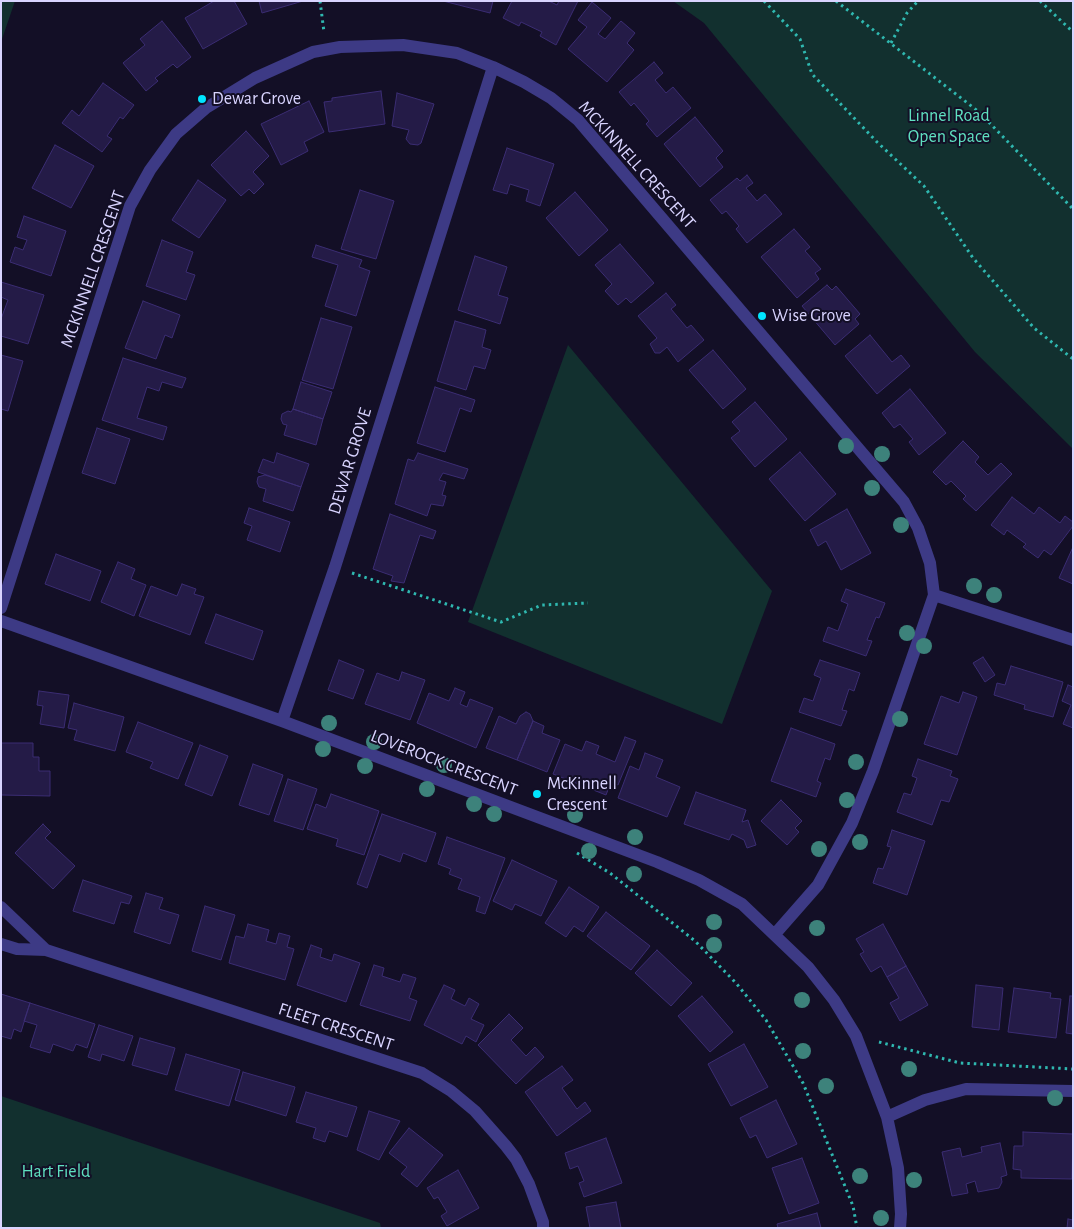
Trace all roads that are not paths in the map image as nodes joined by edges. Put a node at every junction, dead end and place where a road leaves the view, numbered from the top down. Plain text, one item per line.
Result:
1 (493, 67) junction
2 (934, 595) junction
3 (1, 608) edge
4 (1, 621) edge
5 (1073, 640) edge
6 (282, 721) junction
7 (1, 907) edge
8 (775, 934) junction
9 (1, 944) edge
10 (46, 950) junction
11 (1073, 1091) edge
12 (887, 1117) junction
13 (543, 1228) edge
14 (900, 1228) edge

1 - 2 street, MCKINNELL CRESCENT
1 - 3 street, MCKINNELL CRESCENT
1 - 6 street, DEWAR GROVE
2 - 5 street
2 - 8 street, MCKINNELL CRESCENT
4 - 6 street, LOVEROCK CRESCENT
6 - 8 street, LOVEROCK CRESCENT
7 - 10 street, FLEET CRESCENT
8 - 12 street, LOVEROCK CRESCENT
9 - 10 street, FLEET CRESCENT
10 - 13 street, FLEET CRESCENT
11 - 12 street
12 - 14 street, LOVEROCK CRESCENT

